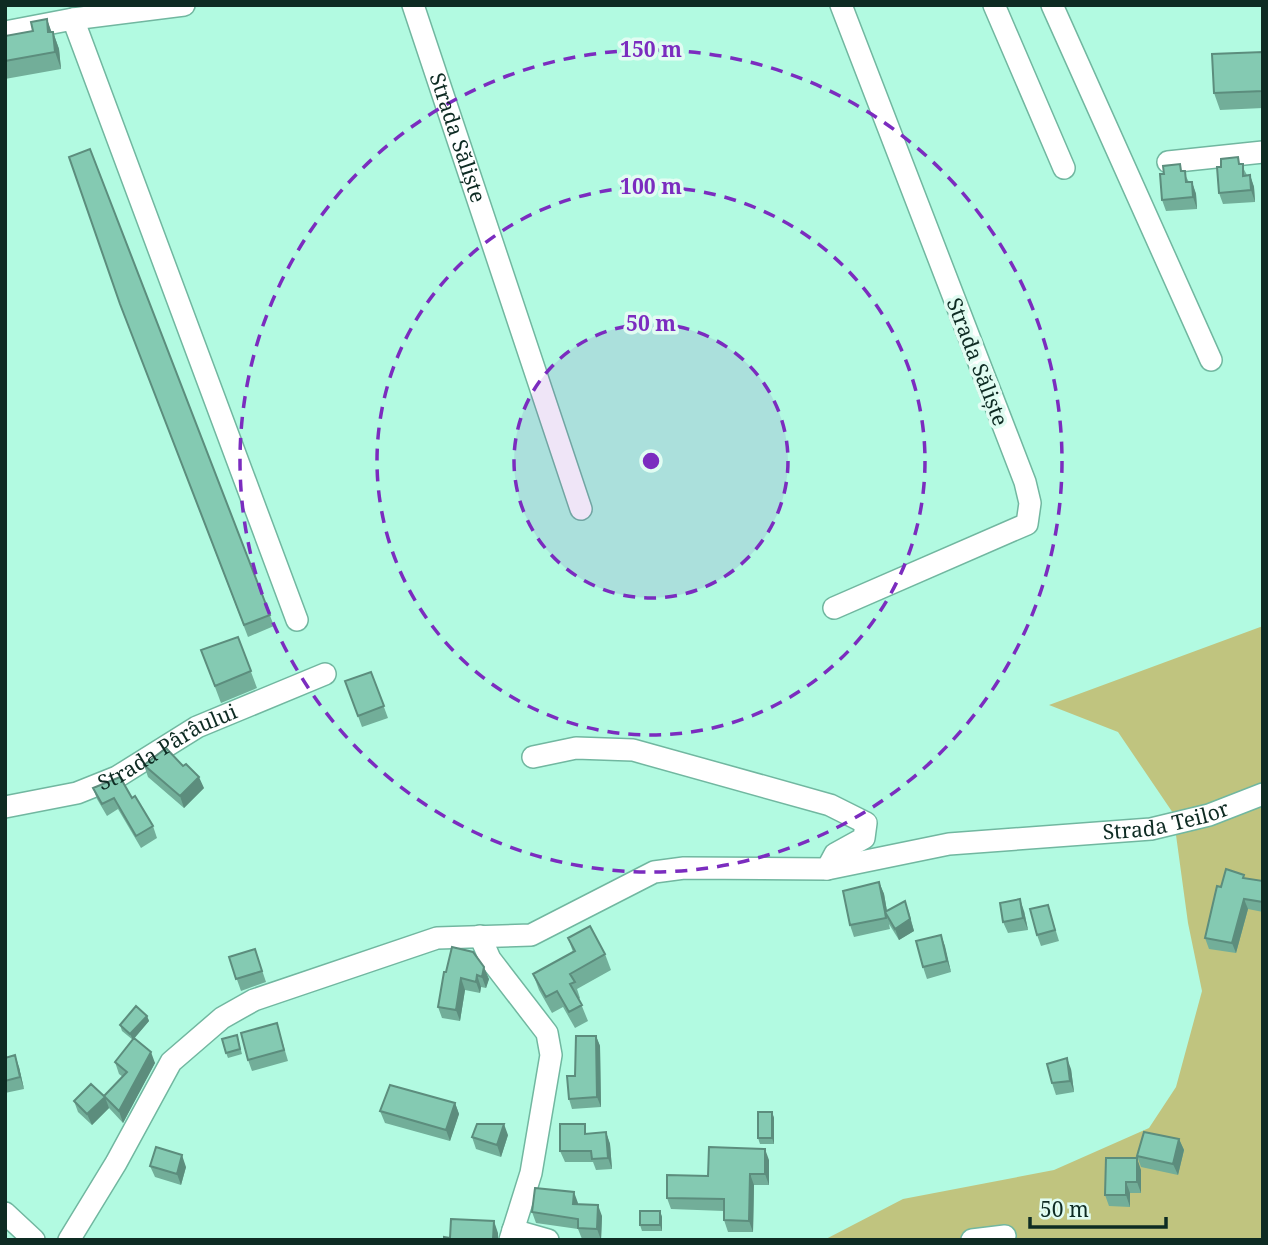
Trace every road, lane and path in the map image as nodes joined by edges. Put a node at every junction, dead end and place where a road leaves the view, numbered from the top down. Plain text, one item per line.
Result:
1 (184, 5) edge
2 (413, 5) edge
3 (841, 5) edge
4 (994, 5) edge
5 (1052, 5) edge
6 (73, 19) junction
7 (5, 32) edge
8 (1263, 152) edge
9 (1168, 162) edge
10 (1064, 168) dead end
11 (1211, 360) dead end
12 (581, 509) dead end
13 (834, 608) dead end
14 (297, 620) dead end
15 (325, 674) dead end
16 (533, 757) dead end
17 (1263, 794) edge
18 (5, 807) edge
19 (827, 869) junction
20 (480, 936) junction
21 (5, 1213) edge
22 (511, 1235) edge
23 (1004, 1236) dead end
24 (34, 1240) edge
25 (69, 1240) edge
26 (548, 1240) edge
27 (972, 1240) edge

1 - 6 street
2 - 12 street, Strada Săliște
3 - 13 street, Strada Săliște
4 - 10 street
5 - 11 street
6 - 7 street
6 - 14 street
8 - 9 street
15 - 18 street, Strada Pârâului
16 - 19 street
17 - 19 street, Strada Teilor
19 - 20 street, Strada Teilor
20 - 22 street
20 - 25 street, Strada Teilor
21 - 24 street
22 - 26 street
23 - 27 street

